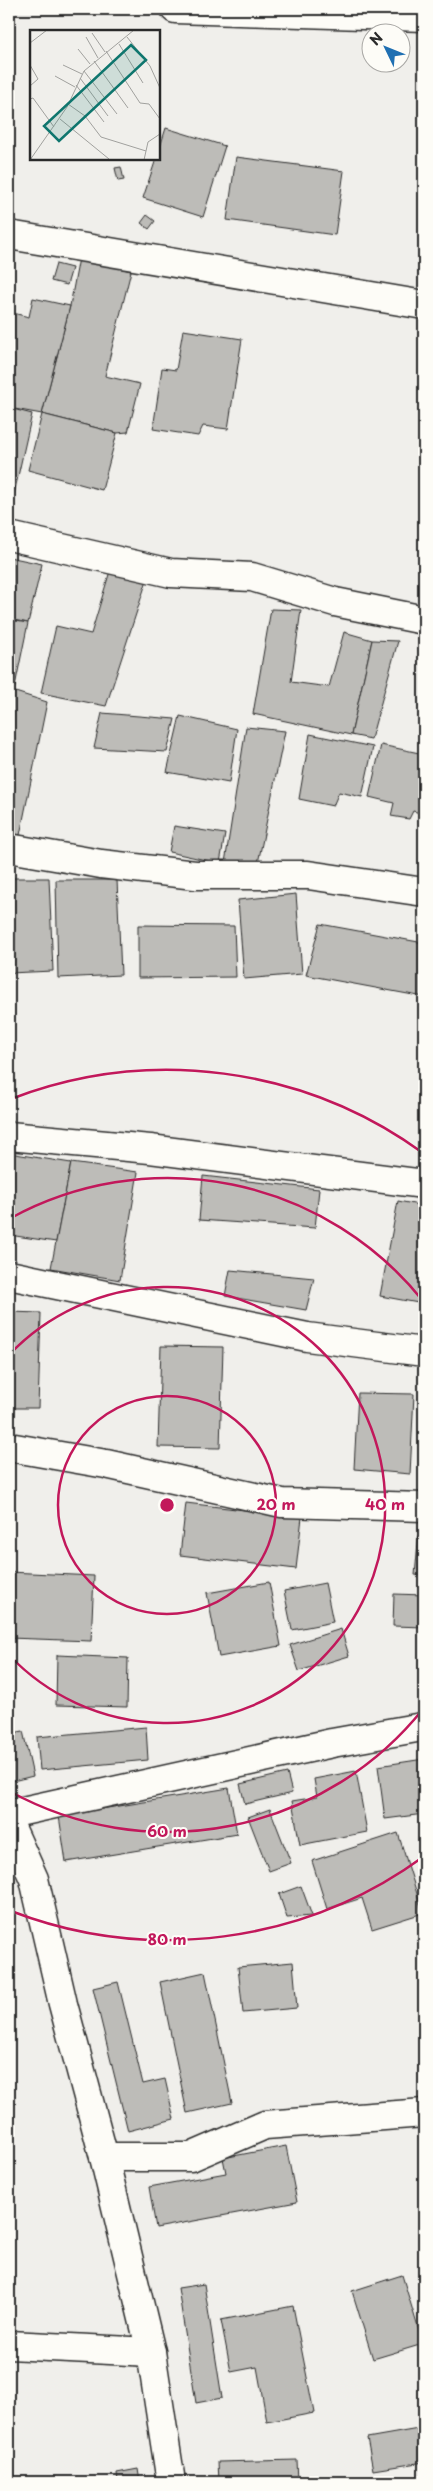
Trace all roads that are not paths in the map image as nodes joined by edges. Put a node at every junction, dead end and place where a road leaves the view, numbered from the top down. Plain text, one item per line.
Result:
1 (175, 9) edge
2 (424, 17) edge
3 (9, 235) edge
4 (424, 305) edge
5 (9, 536) edge
6 (424, 620) edge
7 (9, 848) edge
8 (424, 892) edge
9 (9, 1136) edge
10 (424, 1184) edge
11 (9, 1275) edge
12 (424, 1352) edge
13 (9, 1447) edge
14 (424, 1507) edge
15 (424, 1728) edge
16 (9, 1814) edge
17 (9, 1823) edge
18 (424, 2113) edge
19 (104, 2157) junction
20 (9, 2345) edge
21 (151, 2352) junction
22 (171, 2482) edge

1 - 2 street
3 - 4 street
5 - 6 street
7 - 8 street
9 - 10 street
11 - 12 street
13 - 14 street
15 - 16 street
17 - 19 street
18 - 19 street
19 - 21 street
20 - 21 street
21 - 22 street

